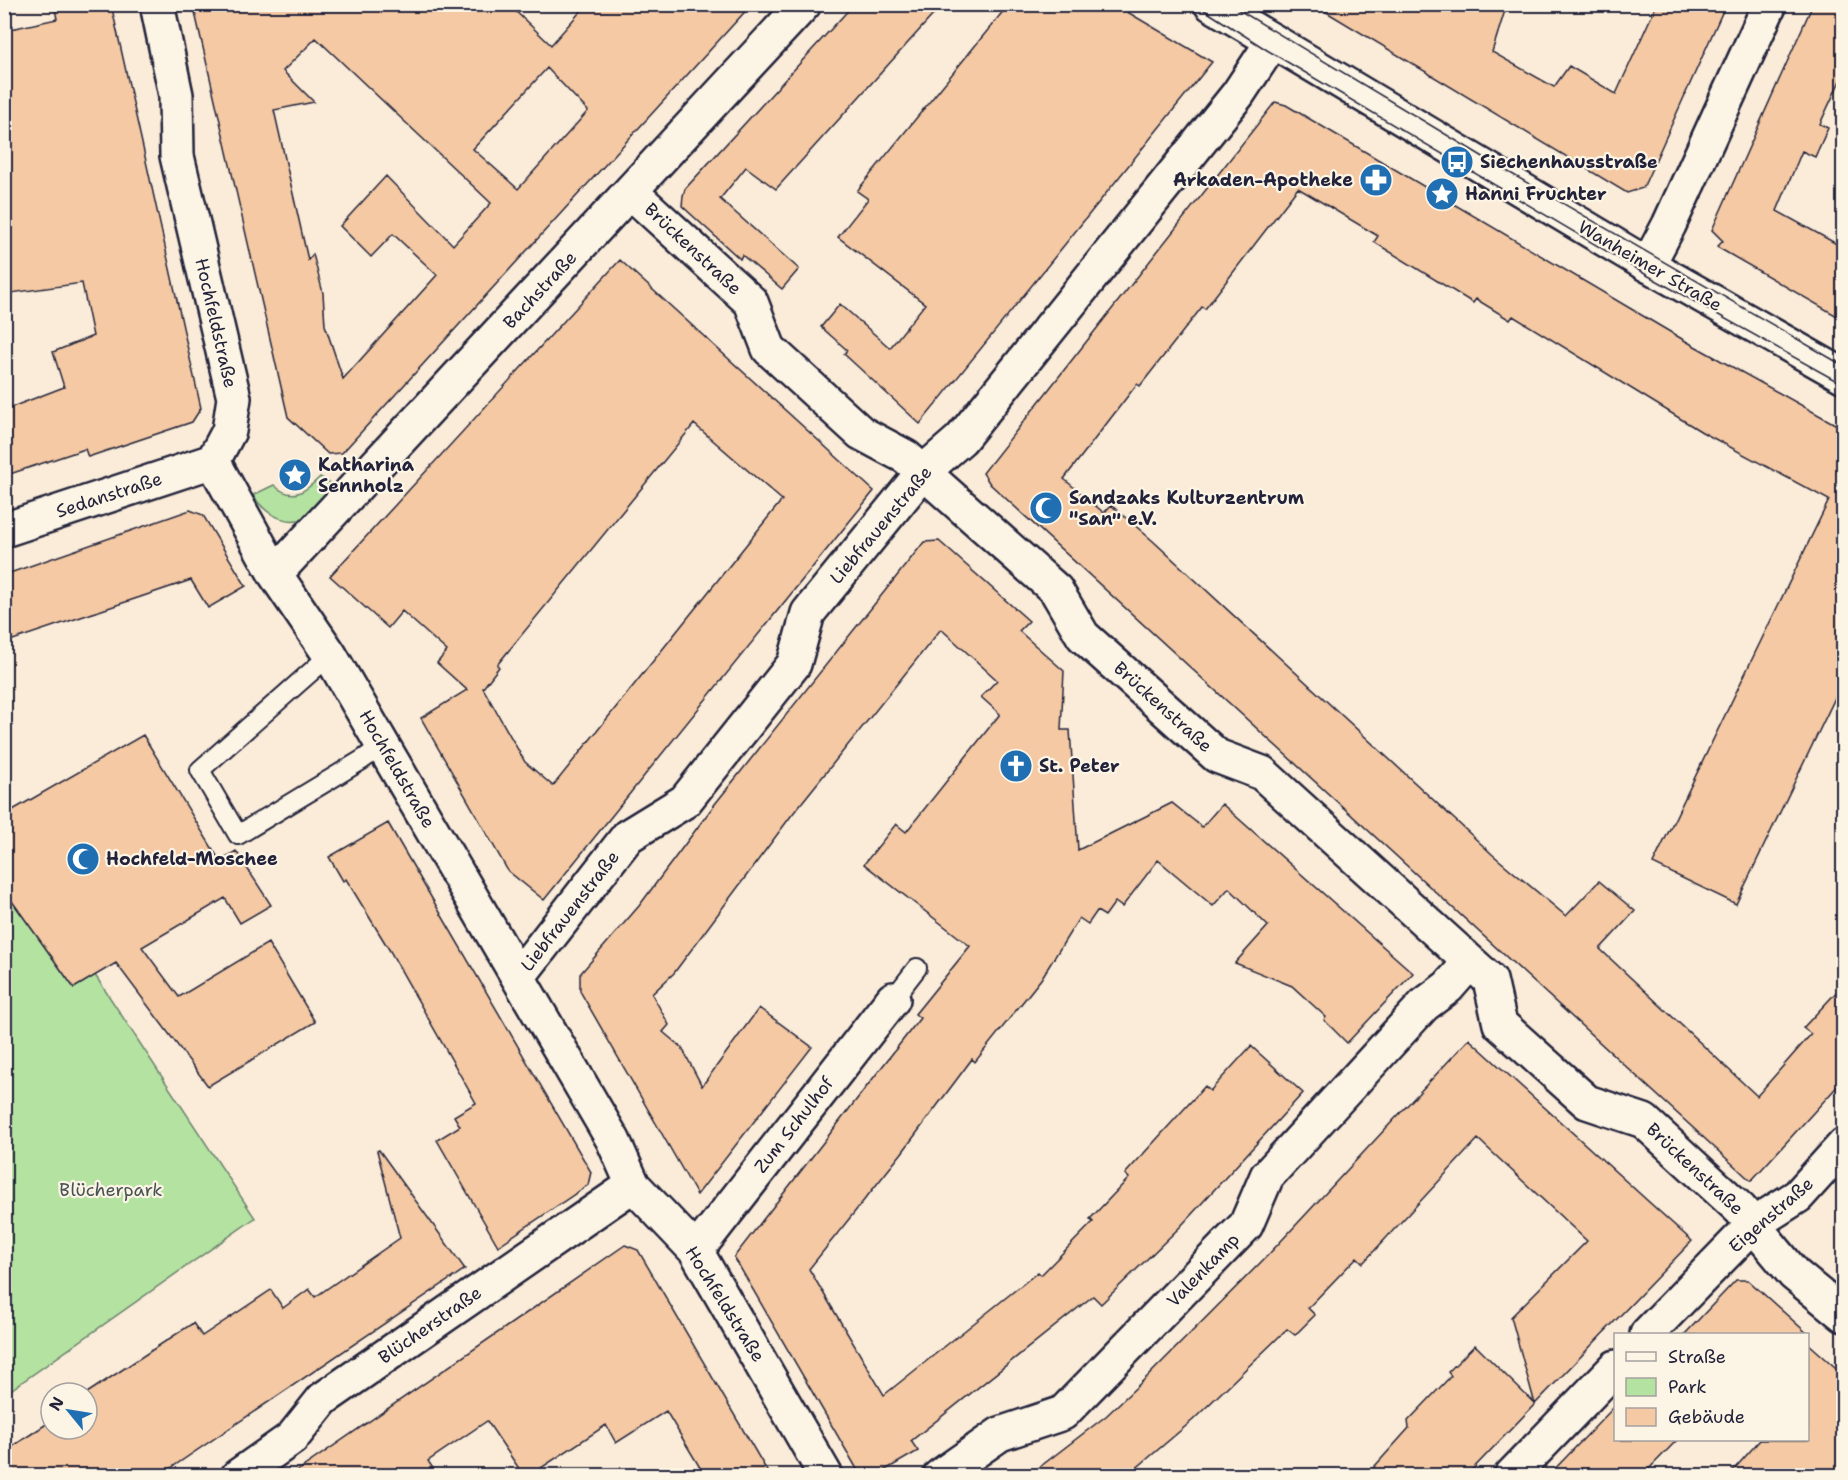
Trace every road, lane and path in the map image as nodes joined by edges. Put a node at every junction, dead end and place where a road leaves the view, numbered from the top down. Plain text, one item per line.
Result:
1 (157, 4) edge
2 (804, 4) edge
3 (1211, 4) edge
4 (1770, 4) edge
5 (1273, 41) junction
6 (632, 192) junction
7 (1648, 265) junction
8 (1844, 376) edge
9 (213, 460) junction
10 (923, 472) junction
11 (4, 530) edge
12 (275, 574) junction
13 (330, 656) junction
14 (382, 745) junction
15 (1470, 962) junction
16 (917, 968) dead end
17 (518, 977) junction
18 (893, 999) joint
19 (1844, 1145) edge
20 (633, 1185) junction
21 (1754, 1224) junction
22 (696, 1251) junction
23 (1844, 1316) edge
24 (1649, 1333) edge
25 (1614, 1369) edge
26 (238, 1476) edge
27 (826, 1476) edge
28 (940, 1476) edge
29 (1511, 1476) edge

1 - 9 street, Hochfeldstraße
2 - 6 street, Bachstraße
3 - 5 street, Wanheimer Straße
4 - 7 street
5 - 7 street, Wanheimer Straße
5 - 10 street, Liebfrauenstraße
6 - 10 street, Brückenstraße
6 - 12 street, Bachstraße
7 - 8 street, Wanheimer Straße
9 - 11 street, Sedanstraße
9 - 12 street, Hochfeldstraße
10 - 15 street, Brückenstraße
10 - 17 street, Liebfrauenstraße
12 - 13 street, Hochfeldstraße
13 - 14 street, Hochfeldstraße
13 - 14 lane
14 - 17 street, Hochfeldstraße
15 - 21 street, Brückenstraße
15 - 28 street, Valenkamp
16 - 18 lane
17 - 20 street, Hochfeldstraße
18 - 22 street, Zum Schulhof
19 - 21 street, Eigenstraße
20 - 22 street, Hochfeldstraße
20 - 26 street, Blücherstraße
21 - 23 street, Brückenstraße
21 - 24 street, Eigenstraße
22 - 27 street, Hochfeldstraße
25 - 29 street

